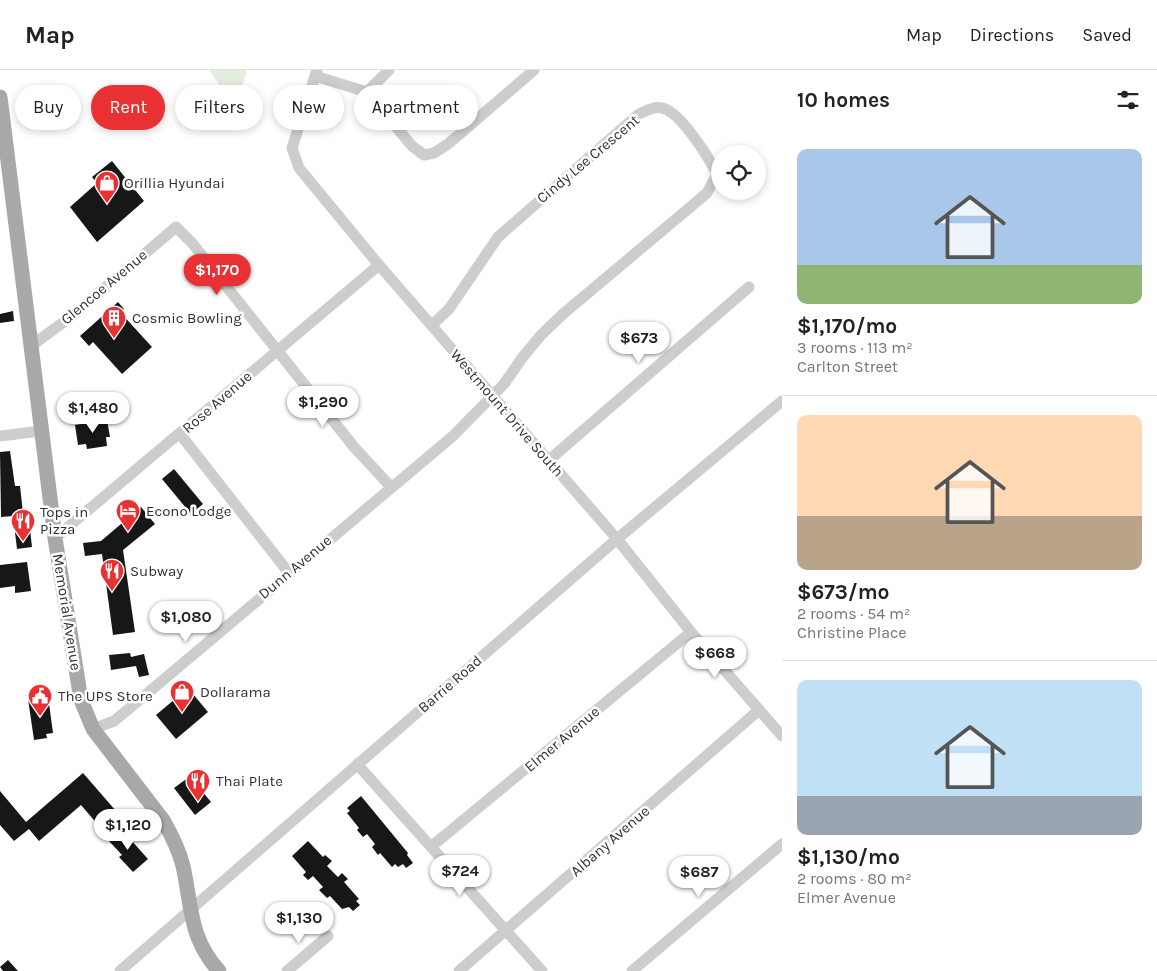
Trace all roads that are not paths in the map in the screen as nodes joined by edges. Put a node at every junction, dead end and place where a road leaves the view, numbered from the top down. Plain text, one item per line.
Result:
1 (389, 70) edge
2 (534, 70) edge
3 (316, 73) edge
4 (374, 85) edge
5 (354, 87) edge
6 (0, 97) edge
7 (478, 118) edge
8 (399, 130) edge
9 (464, 130) edge
10 (379, 265) junction
11 (749, 287) dead end
12 (432, 325) junction
13 (31, 346) junction
14 (276, 350) junction
15 (492, 397) junction
16 (782, 401) edge
17 (41, 431) junction
18 (180, 434) junction
19 (0, 436) edge
20 (548, 461) junction
21 (391, 488) junction
22 (54, 538) junction
23 (618, 539) junction
24 (289, 573) junction
25 (691, 632) junction
26 (759, 710) junction
27 (93, 729) junction
28 (782, 736) edge
29 (357, 764) junction
30 (782, 844) edge
31 (432, 846) junction
32 (190, 910) junction
33 (507, 931) junction
34 (328, 936) dead end
35 (120, 971) edge
36 (219, 971) edge
37 (287, 971) edge
38 (459, 971) edge
39 (542, 971) edge
40 (632, 971) edge

1 - 4 street
2 - 7 street
3 - 5 street
3 - 10 street, Westmount Drive South
6 - 13 main road, Memorial Avenue
8 - 9 street
10 - 12 street, Westmount Drive South
10 - 14 street, Rose Avenue
11 - 20 street
12 - 15 street, Westmount Drive South
12 - 15 street, Cindy Lee Crescent
13 - 14 street, Glencoe Avenue
13 - 17 main road, Memorial Avenue
14 - 18 street, Rose Avenue
14 - 21 street
15 - 20 street, Westmount Drive South
15 - 21 street, Dunn Avenue
16 - 23 street, Barrie Road
17 - 19 street
17 - 22 main road, Memorial Avenue
18 - 22 street, Rose Avenue
18 - 24 street
20 - 23 street, Westmount Drive South
21 - 24 street, Dunn Avenue
22 - 27 main road, Memorial Avenue
23 - 25 street, Westmount Drive South
23 - 29 street, Barrie Road
24 - 27 street, Dunn Avenue
25 - 26 street, Westmount Drive South
25 - 31 street, Elmer Avenue
26 - 28 street, Westmount Drive South
26 - 33 street, Albany Avenue
27 - 32 main road, Memorial Avenue
29 - 31 street
29 - 32 street, Barrie Road
30 - 40 street
31 - 33 street
32 - 35 street, Barrie Road
32 - 36 main road, Memorial Avenue
33 - 38 street, Albany Avenue
33 - 39 street
34 - 37 street

